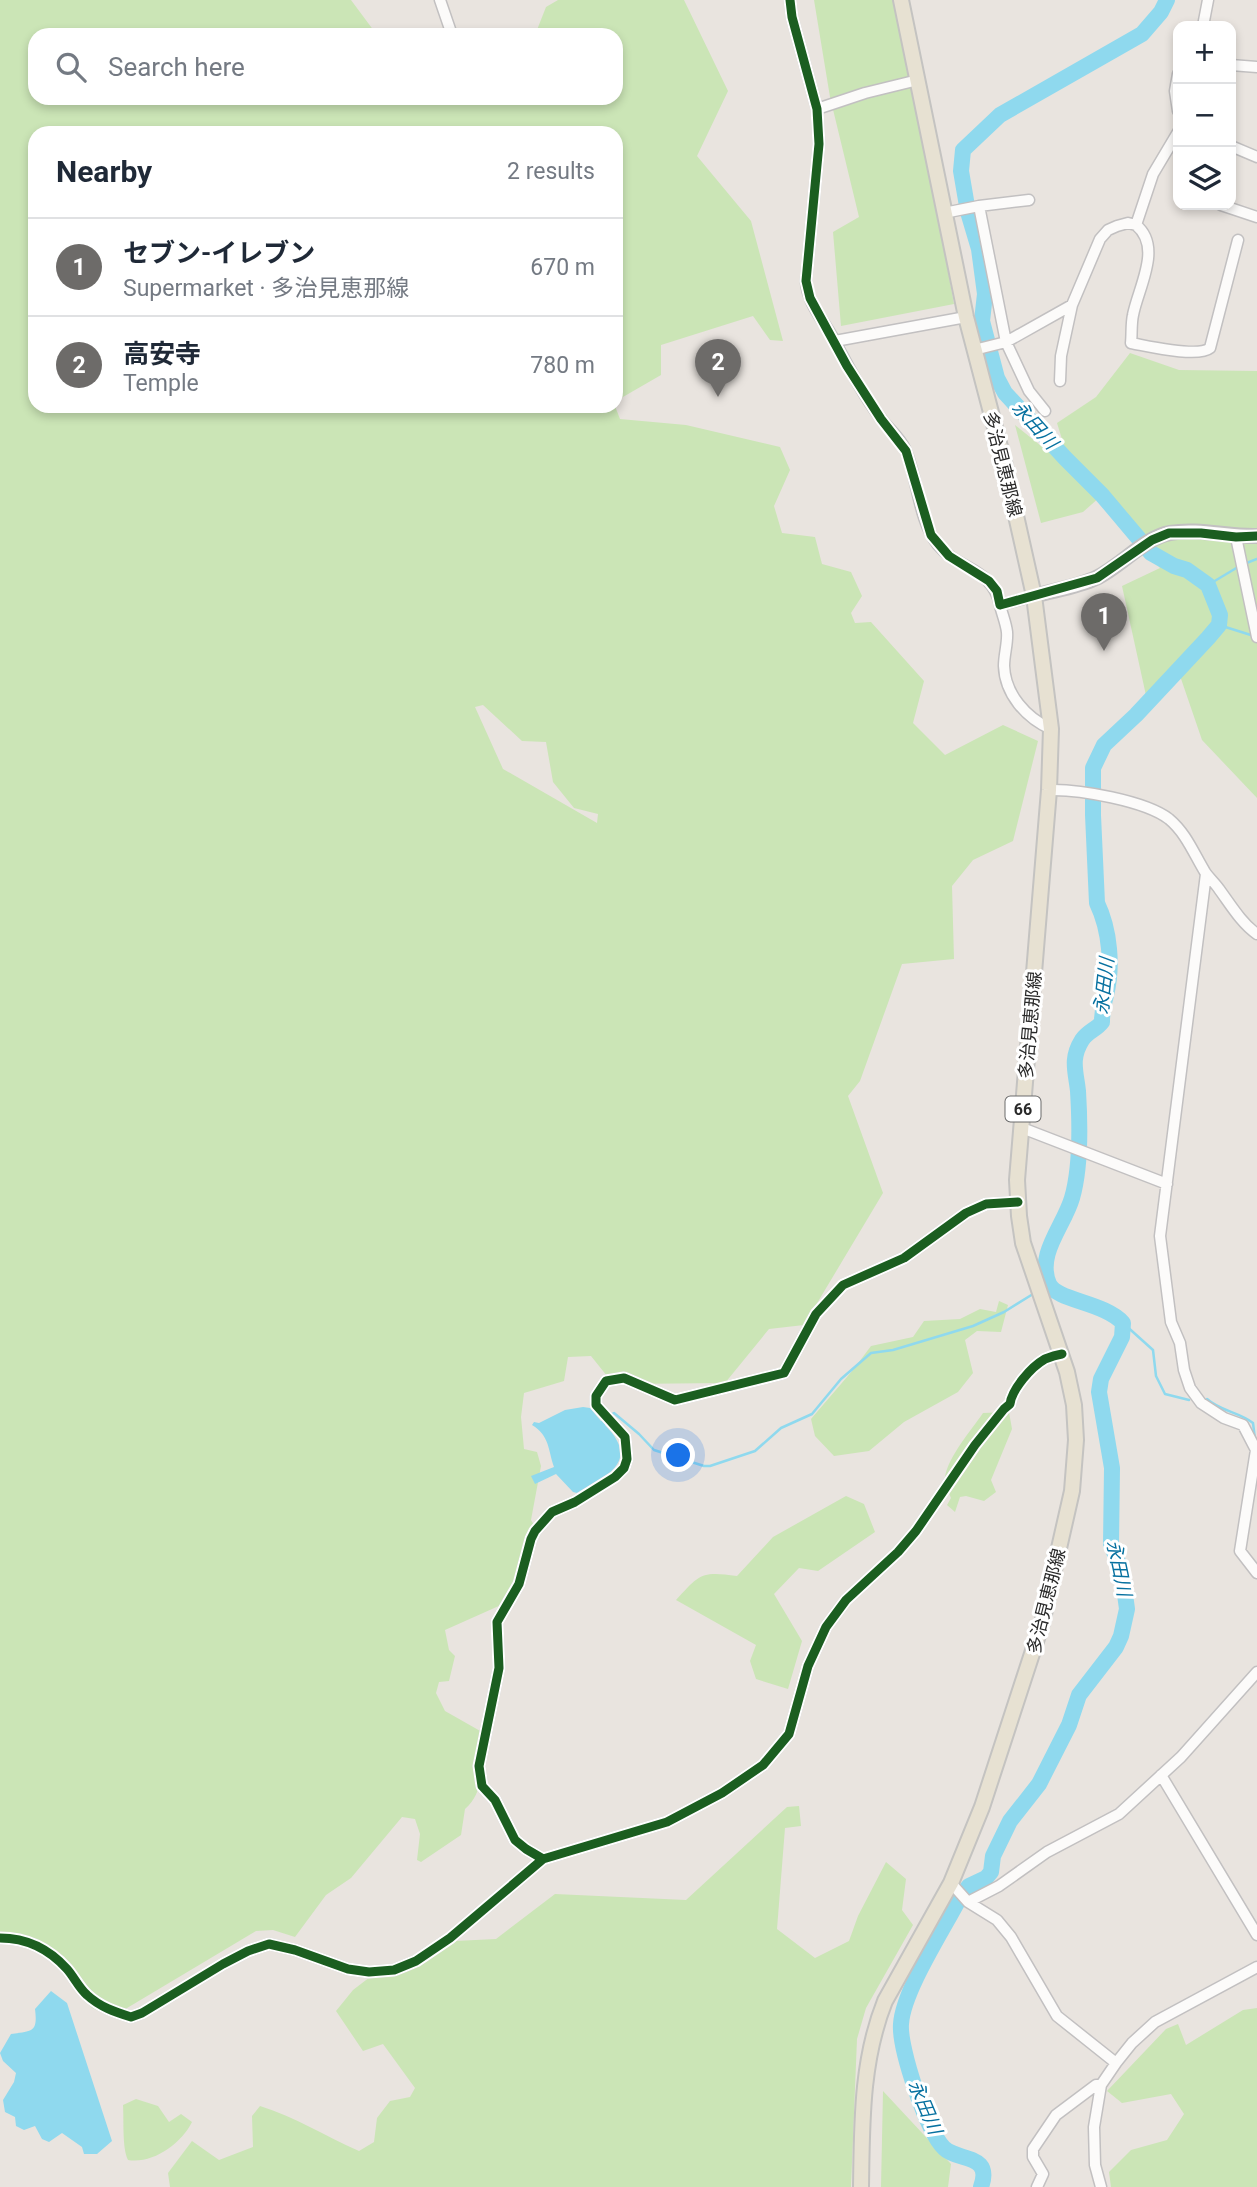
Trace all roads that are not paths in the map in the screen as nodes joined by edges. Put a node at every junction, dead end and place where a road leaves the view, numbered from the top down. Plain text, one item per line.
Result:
1 (440, 0) edge
2 (790, 0) edge
3 (901, 0) edge
4 (1208, 0) edge
5 (1204, 21) edge
6 (450, 28) edge
7 (1236, 65) edge
8 (1257, 67) edge
9 (918, 80) junction
10 (817, 109) junction
11 (1173, 140) edge
12 (1233, 147) edge
13 (1257, 157) edge
14 (1029, 200) dead end
15 (977, 206) junction
16 (1236, 210) edge
17 (948, 212) junction
18 (1257, 217) edge
19 (1136, 225) junction
20 (1238, 240) dead end
21 (1072, 306) junction
22 (966, 317) junction
23 (835, 341) junction
24 (1004, 343) junction
25 (977, 350) junction
26 (1060, 382) dead end
27 (1045, 411) dead end
28 (1257, 536) edge
29 (1236, 537) junction
30 (1034, 596) junction
31 (1000, 605) junction
32 (1256, 634) edge
33 (1051, 729) junction
34 (1049, 790) junction
35 (1206, 874) junction
36 (1257, 934) edge
37 (1022, 1128) junction
38 (1167, 1184) junction
39 (1018, 1202) junction
40 (1062, 1354) junction
41 (1257, 1451) edge
42 (1257, 1573) edge
43 (1257, 1672) edge
44 (1161, 1774) junction
45 (542, 1858) junction
46 (951, 1883) junction
47 (968, 1902) junction
48 (1257, 1935) edge
49 (0, 1938) edge
50 (1257, 1968) edge
51 (1116, 2063) junction
52 (1101, 2085) junction
53 (862, 2187) edge
54 (1037, 2187) edge
55 (1101, 2187) edge

1 - 6 street
2 - 10 street
3 - 9 main road, 多治見恵那線 / 66
4 - 5 street
7 - 8 street
9 - 10 street
9 - 17 main road, 多治見恵那線 / 66
10 - 23 street
11 - 19 street
12 - 13 street
14 - 15 street
15 - 17 street
15 - 24 street
16 - 18 street
17 - 22 main road, 多治見恵那線 / 66
19 - 20 street
19 - 21 street
21 - 24 street
21 - 26 street
22 - 23 street
22 - 25 main road, 多治見恵那線 / 66
23 - 31 street
24 - 25 street
24 - 27 street
25 - 30 main road, 多治見恵那線 / 66
28 - 29 street
29 - 30 street
29 - 32 street
30 - 31 street
30 - 33 main road, 多治見恵那線 / 66
31 - 33 street
33 - 34 main road, 多治見恵那線 / 66
34 - 35 street
34 - 37 main road, 多治見恵那線 / 66
35 - 36 street
35 - 38 street
37 - 38 street
37 - 39 main road, 多治見恵那線 / 66
38 - 41 street
39 - 40 main road, 多治見恵那線 / 66
39 - 45 street
40 - 45 street
40 - 46 main road, 多治見恵那線 / 66
41 - 42 street
43 - 44 street
44 - 47 street
44 - 48 street
45 - 49 street
46 - 47 street
46 - 53 main road, 多治見恵那線 / 66
47 - 51 street
50 - 51 street
51 - 52 street
52 - 54 street
52 - 55 street

